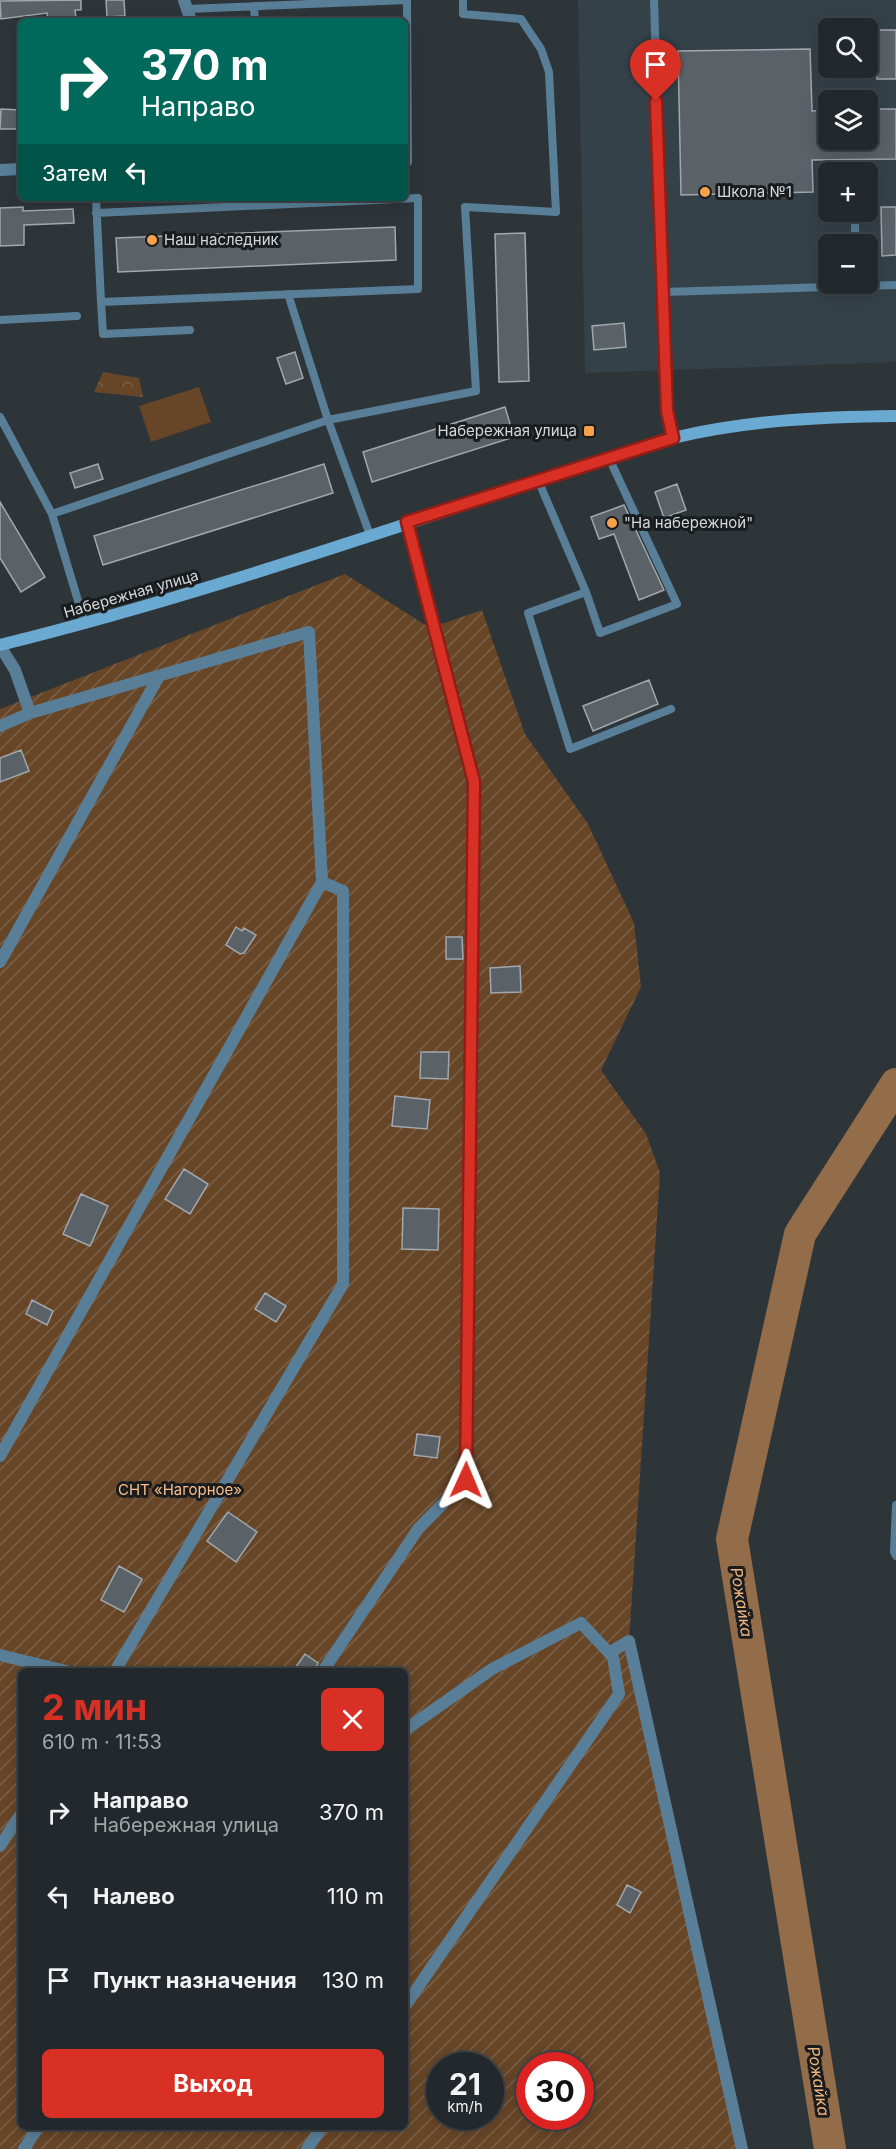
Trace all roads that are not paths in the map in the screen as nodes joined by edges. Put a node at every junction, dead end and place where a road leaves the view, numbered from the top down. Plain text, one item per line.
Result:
1 (463, 0) edge
2 (654, 0) edge
3 (254, 6) junction
4 (187, 10) edge
5 (255, 18) edge
6 (407, 18) edge
7 (18, 169) edge
8 (0, 170) edge
9 (408, 198) edge
10 (96, 201) edge
11 (354, 201) edge
12 (96, 213) junction
13 (878, 285) edge
14 (896, 285) edge
15 (818, 286) edge
16 (663, 292) junction
17 (288, 294) junction
18 (101, 302) junction
19 (77, 316) dead end
20 (0, 320) edge
21 (190, 330) dead end
22 (896, 416) edge
23 (0, 417) edge
24 (328, 420) junction
25 (673, 438) junction
26 (609, 458) junction
27 (538, 480) junction
28 (52, 514) junction
29 (407, 522) junction
30 (370, 535) junction
31 (586, 592) junction
32 (85, 624) junction
33 (0, 646) edge
34 (159, 676) junction
35 (671, 709) dead end
36 (30, 713) junction
37 (0, 726) edge
38 (322, 882) junction
39 (0, 962) edge
40 (0, 1456) edge
41 (896, 1505) edge
42 (896, 1556) edge
43 (609, 1653) junction
44 (0, 1655) edge
45 (54, 1668) edge
46 (117, 1668) edge
47 (325, 1668) edge
48 (408, 1728) edge
49 (18, 1819) edge
50 (0, 1846) edge
51 (408, 2002) edge
52 (36, 2130) edge
53 (320, 2130) edge
54 (24, 2149) edge
55 (307, 2149) edge
56 (742, 2149) edge

1 - 24 lane
2 - 16 lane
3 - 4 lane
3 - 5 lane
3 - 6 lane
7 - 8 street
9 - 17 lane
10 - 12 lane
11 - 12 lane
12 - 18 lane
13 - 14 lane
15 - 16 lane
16 - 25 lane
17 - 18 lane
17 - 24 lane
18 - 21 lane
19 - 20 lane
22 - 25 street, Набережная улица
23 - 28 lane
24 - 28 lane
24 - 30 lane
25 - 26 street, Набережная улица
26 - 27 street, Набережная улица
26 - 31 lane
27 - 29 street, Набережная улица
27 - 31 lane
28 - 32 lane
29 - 30 street, Набережная улица
29 - 47 street
30 - 32 street, Набережная улица
31 - 35 lane
32 - 33 street, Набережная улица
33 - 36 street
34 - 36 street
34 - 38 street
34 - 39 street
36 - 37 street
38 - 40 street
38 - 46 street
41 - 42 lane
43 - 48 street
43 - 51 street
43 - 56 street
44 - 45 street
49 - 50 street
52 - 54 street
53 - 55 street

